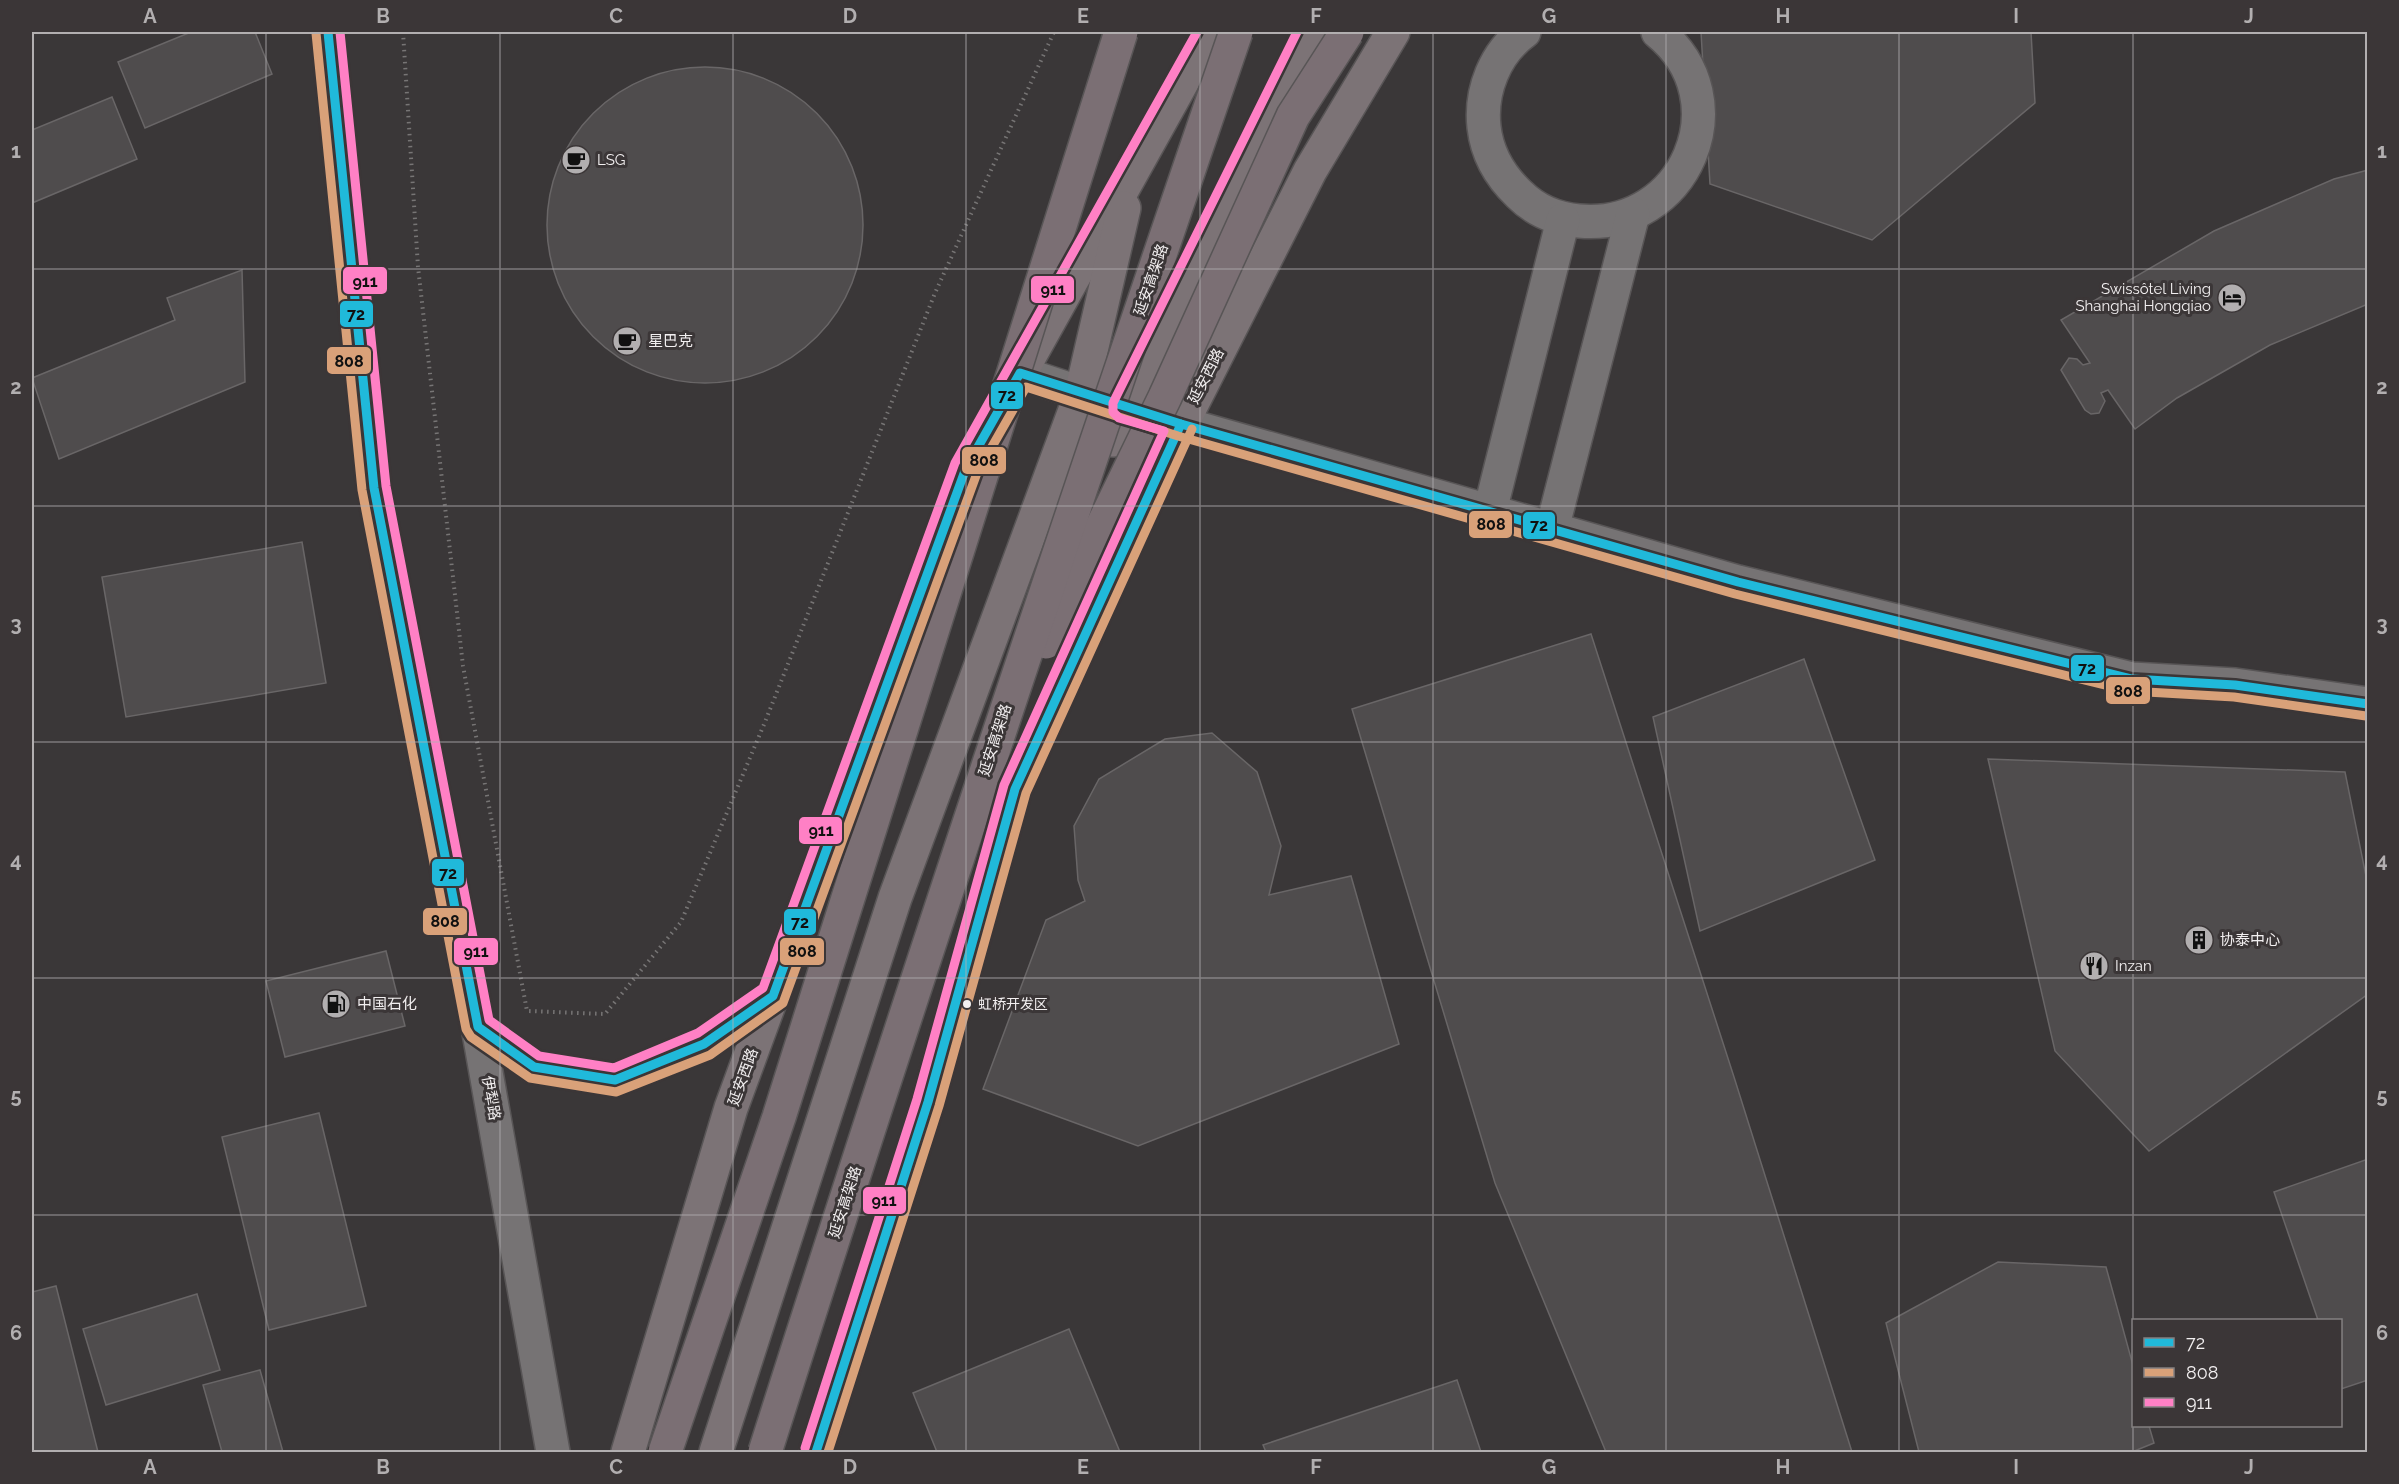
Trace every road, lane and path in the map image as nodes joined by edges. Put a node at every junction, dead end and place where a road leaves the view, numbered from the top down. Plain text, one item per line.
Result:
1 (328, 32) edge
2 (403, 32) edge
3 (1054, 32) edge
4 (1121, 32) edge
5 (1210, 32) edge
6 (1236, 32) edge
7 (1310, 32) edge
8 (1347, 32) edge
9 (1393, 32) edge
10 (1524, 32) edge
11 (1658, 32) edge
12 (1133, 171) junction
13 (1633, 214) junction
14 (1563, 220) junction
15 (1020, 373) junction
16 (1081, 394) junction
17 (1124, 407) junction
18 (1181, 424) junction
19 (1490, 512) junction
20 (1552, 529) junction
21 (2367, 704) edge
22 (988, 763) junction
23 (773, 996) junction
24 (478, 1027) junction
25 (553, 1452) edge
26 (628, 1452) edge
27 (666, 1452) edge
28 (716, 1452) edge
29 (755, 1452) edge
30 (765, 1452) edge
31 (816, 1452) edge

1 - 24 street, 伊犁路
2 - 3 path
4 - 27 highway, bridge
5 - 12 main road, 延安西路
6 - 22 highway, 延安高架路, bridge
7 - 17 main road
8 - 22 highway, bridge
9 - 18 main road, 延安西路
10 - 14 street
11 - 13 street
12 - 15 main road, 延安西路
12 - 16 main road
13 - 14 street
13 - 20 street
14 - 19 street
15 - 16 street
15 - 23 main road, 延安西路
16 - 17 street
16 - 28 main road
17 - 18 street
17 - 29 main road
18 - 19 street
18 - 31 main road, 延安西路
19 - 20 street
20 - 21 street
22 - 30 highway, 延安高架路, bridge
23 - 24 main road
23 - 26 main road, 延安西路
24 - 25 street, 伊犁路

